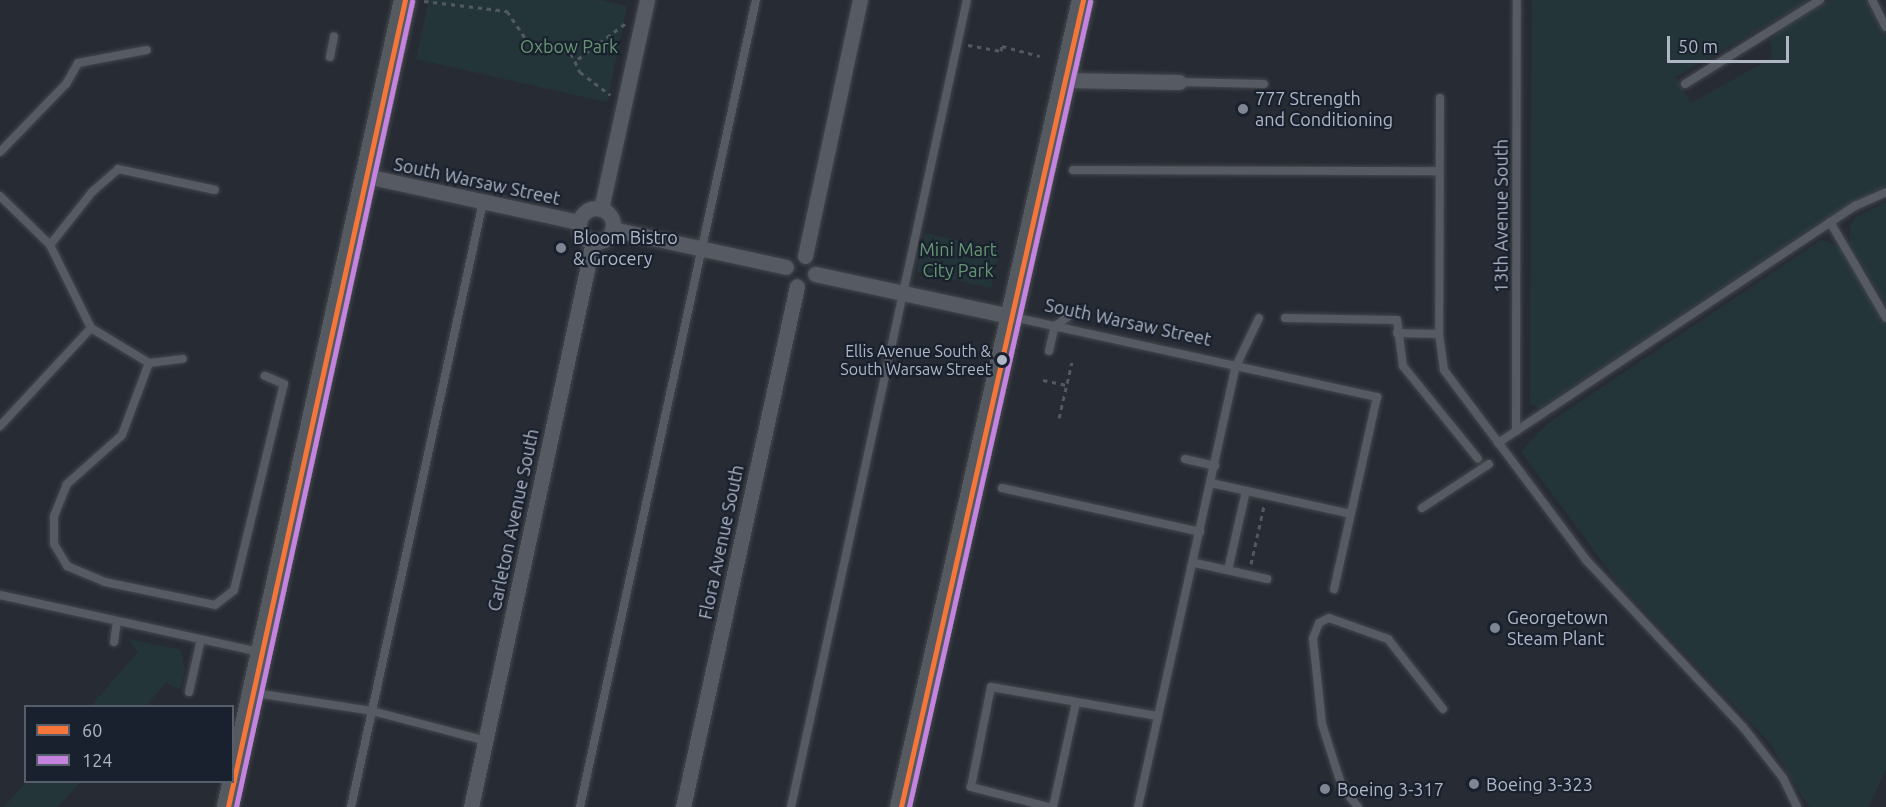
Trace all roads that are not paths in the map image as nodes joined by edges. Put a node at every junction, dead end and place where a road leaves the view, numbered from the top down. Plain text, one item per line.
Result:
1 (405, 0) edge
2 (647, 0) edge
3 (756, 0) edge
4 (860, 0) edge
5 (967, 0) edge
6 (1083, 0) edge
7 (1517, 0) edge
8 (1821, 0) edge
9 (1872, 0) edge
10 (1886, 27) edge
11 (334, 36) dead end
12 (147, 50) dead end
13 (330, 57) dead end
14 (1061, 80) junction
15 (1179, 82) joint
16 (1264, 84) dead end
17 (1685, 84) dead end
18 (1440, 98) dead end
19 (0, 152) edge
20 (1073, 170) dead end
21 (1439, 171) junction
22 (366, 176) junction
23 (215, 190) dead end
24 (1886, 192) edge
25 (0, 196) edge
26 (483, 202) junction
27 (601, 209) junction
28 (579, 222) junction
29 (1830, 222) junction
30 (612, 229) junction
31 (593, 242) junction
32 (50, 245) junction
33 (703, 250) junction
34 (805, 256) junction
35 (786, 267) junction
36 (815, 274) junction
37 (797, 286) junction
38 (903, 294) junction
39 (1009, 316) junction
40 (1068, 317) dead end
41 (1259, 318) dead end
42 (1285, 318) dead end
43 (1886, 318) edge
44 (1055, 326) junction
45 (91, 328) junction
46 (1397, 333) junction
47 (1439, 334) junction
48 (1049, 351) dead end
49 (183, 358) dead end
50 (149, 363) junction
51 (1236, 366) junction
52 (266, 376) dead end
53 (0, 426) edge
54 (1516, 431) junction
55 (1498, 442) junction
56 (1185, 459) dead end
57 (1478, 459) dead end
58 (1489, 464) dead end
59 (1215, 466) junction
60 (1211, 483) junction
61 (1002, 488) dead end
62 (1246, 491) junction
63 (1422, 508) dead end
64 (1351, 514) junction
65 (1200, 532) junction
66 (1195, 563) junction
67 (1228, 570) junction
68 (1267, 579) dead end
69 (1334, 589) dead end
70 (0, 595) edge
71 (117, 621) junction
72 (201, 639) junction
73 (114, 642) dead end
74 (262, 652) junction
75 (189, 692) dead end
76 (253, 693) junction
77 (1076, 702) junction
78 (1443, 709) dead end
79 (372, 711) junction
80 (1157, 716) junction
81 (486, 741) junction
82 (234, 780) edge
83 (233, 783) edge
84 (228, 807) edge
85 (351, 807) edge
86 (471, 807) edge
87 (580, 807) edge
88 (683, 807) edge
89 (791, 807) edge
90 (901, 807) edge
91 (1051, 807) edge
92 (1138, 807) edge
93 (1358, 807) edge
94 (1797, 807) edge

1 - 22 street
2 - 27 street
3 - 33 lane
4 - 34 street
5 - 38 lane
6 - 14 street
7 - 54 lane, 13th Avenue South
8 - 17 lane
9 - 10 lane
11 - 13 lane
12 - 19 lane
14 - 15 street
14 - 39 street
15 - 16 lane
18 - 21 lane
20 - 21 lane
21 - 47 lane
22 - 26 street, South Warsaw Street
22 - 74 street
23 - 32 lane
24 - 29 lane
25 - 32 lane
26 - 28 street, South Warsaw Street
26 - 79 lane
27 - 28 street
27 - 30 street
28 - 31 street
29 - 43 lane
29 - 54 lane
30 - 31 street
30 - 33 street
31 - 81 street, Carleton Avenue South
32 - 45 lane
33 - 35 street
33 - 87 lane
34 - 35 street
34 - 36 street
35 - 37 street
36 - 37 street
36 - 38 street, South Warsaw Street
37 - 88 street, Flora Avenue South
38 - 39 street, South Warsaw Street
38 - 89 lane
39 - 44 lane, South Warsaw Street
39 - 90 street
40 - 44 lane
41 - 51 lane
42 - 46 lane
44 - 48 lane
44 - 51 lane, South Warsaw Street
45 - 50 lane
45 - 53 lane
46 - 47 lane
46 - 57 lane
47 - 55 lane
49 - 50 lane
50 - 52 lane
51 - 59 lane
51 - 64 lane, South Warsaw Street
54 - 55 lane
55 - 94 lane
56 - 59 lane
58 - 63 lane
59 - 60 lane
60 - 62 lane
60 - 65 lane
61 - 65 lane
62 - 64 lane
62 - 67 lane
64 - 69 lane
65 - 66 lane
66 - 67 lane
66 - 80 lane
67 - 68 lane
70 - 71 lane
71 - 72 lane
71 - 73 lane
72 - 74 lane
72 - 75 lane
74 - 76 street
76 - 79 lane
76 - 82 street
77 - 80 lane
77 - 91 lane
77 - 91 lane
78 - 93 lane
79 - 81 lane
79 - 85 lane
80 - 92 lane
81 - 86 street, Carleton Avenue South
83 - 84 street

